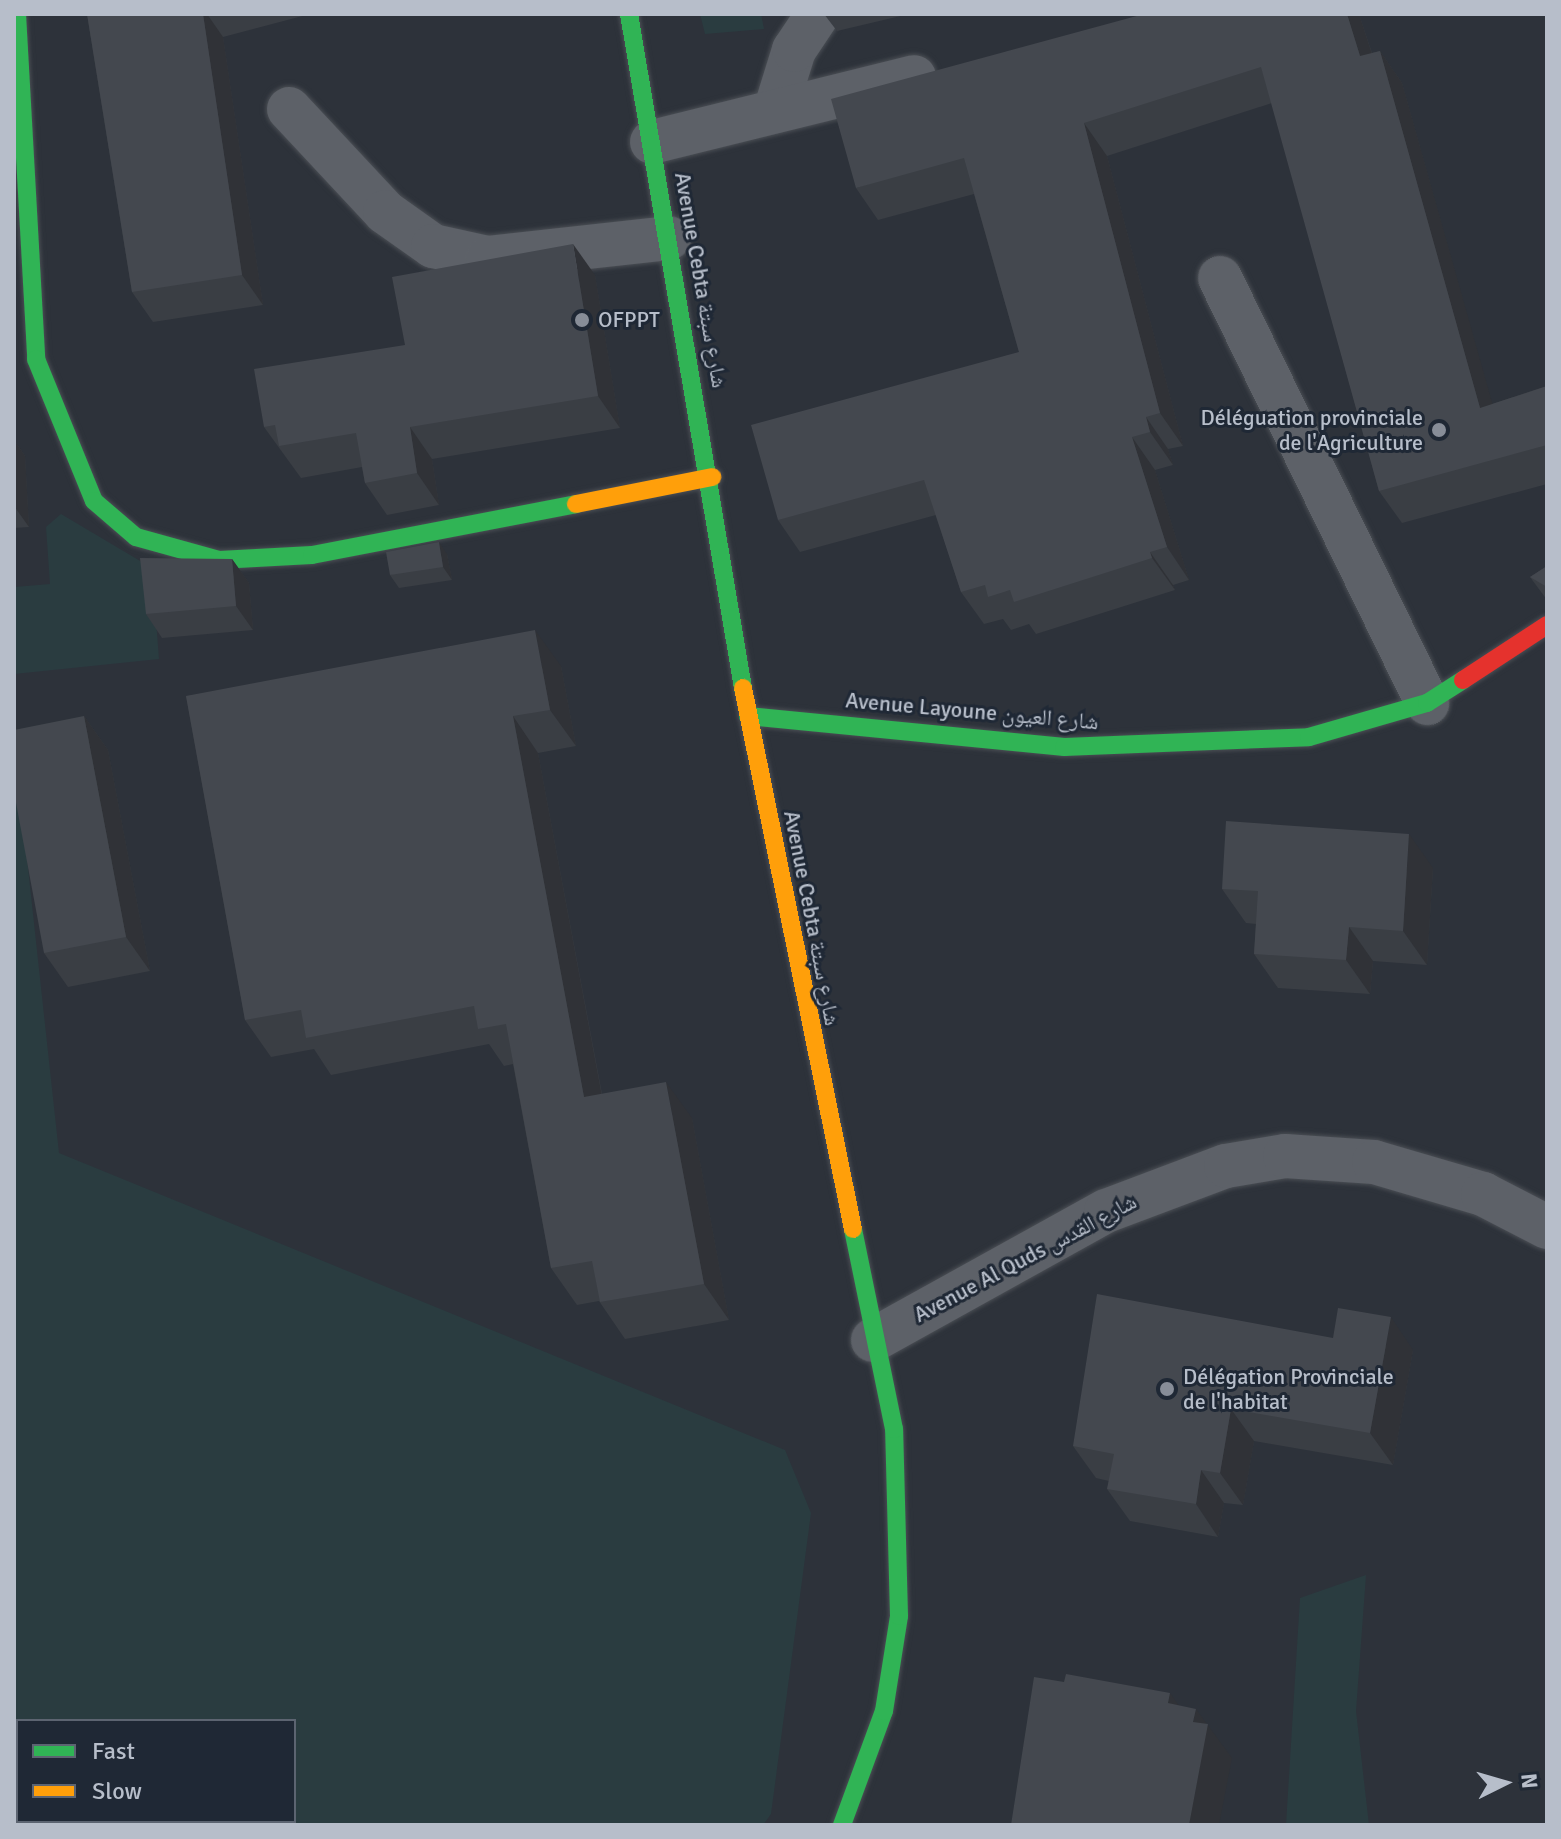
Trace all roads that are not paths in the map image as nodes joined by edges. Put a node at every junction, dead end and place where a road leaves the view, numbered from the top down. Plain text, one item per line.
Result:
1 (17, 14) edge
2 (629, 14) edge
3 (818, 14) edge
4 (955, 66) edge
5 (289, 109) dead end
6 (775, 111) junction
7 (652, 142) junction
8 (669, 238) junction
9 (1220, 278) dead end
10 (712, 477) junction
11 (1547, 625) edge
12 (1427, 703) junction
13 (748, 716) junction
14 (1547, 1227) edge
15 (873, 1340) junction
16 (842, 1825) edge

1 - 10 street
2 - 7 street, Avenue Cebta شارع سبتة
3 - 6 street
4 - 6 street
5 - 8 street
6 - 7 street
7 - 8 street, Avenue Cebta شارع سبتة
8 - 10 street, Avenue Cebta شارع سبتة
9 - 12 street
10 - 13 street, Avenue Cebta شارع سبتة
11 - 12 street, Avenue Layoune شارع العيون
12 - 13 street, Avenue Layoune شارع العيون
13 - 15 street, Avenue Cebta شارع سبتة
14 - 15 street, Avenue Al Quds شارع القدس
15 - 16 street, Avenue Cebta شارع سبتة

